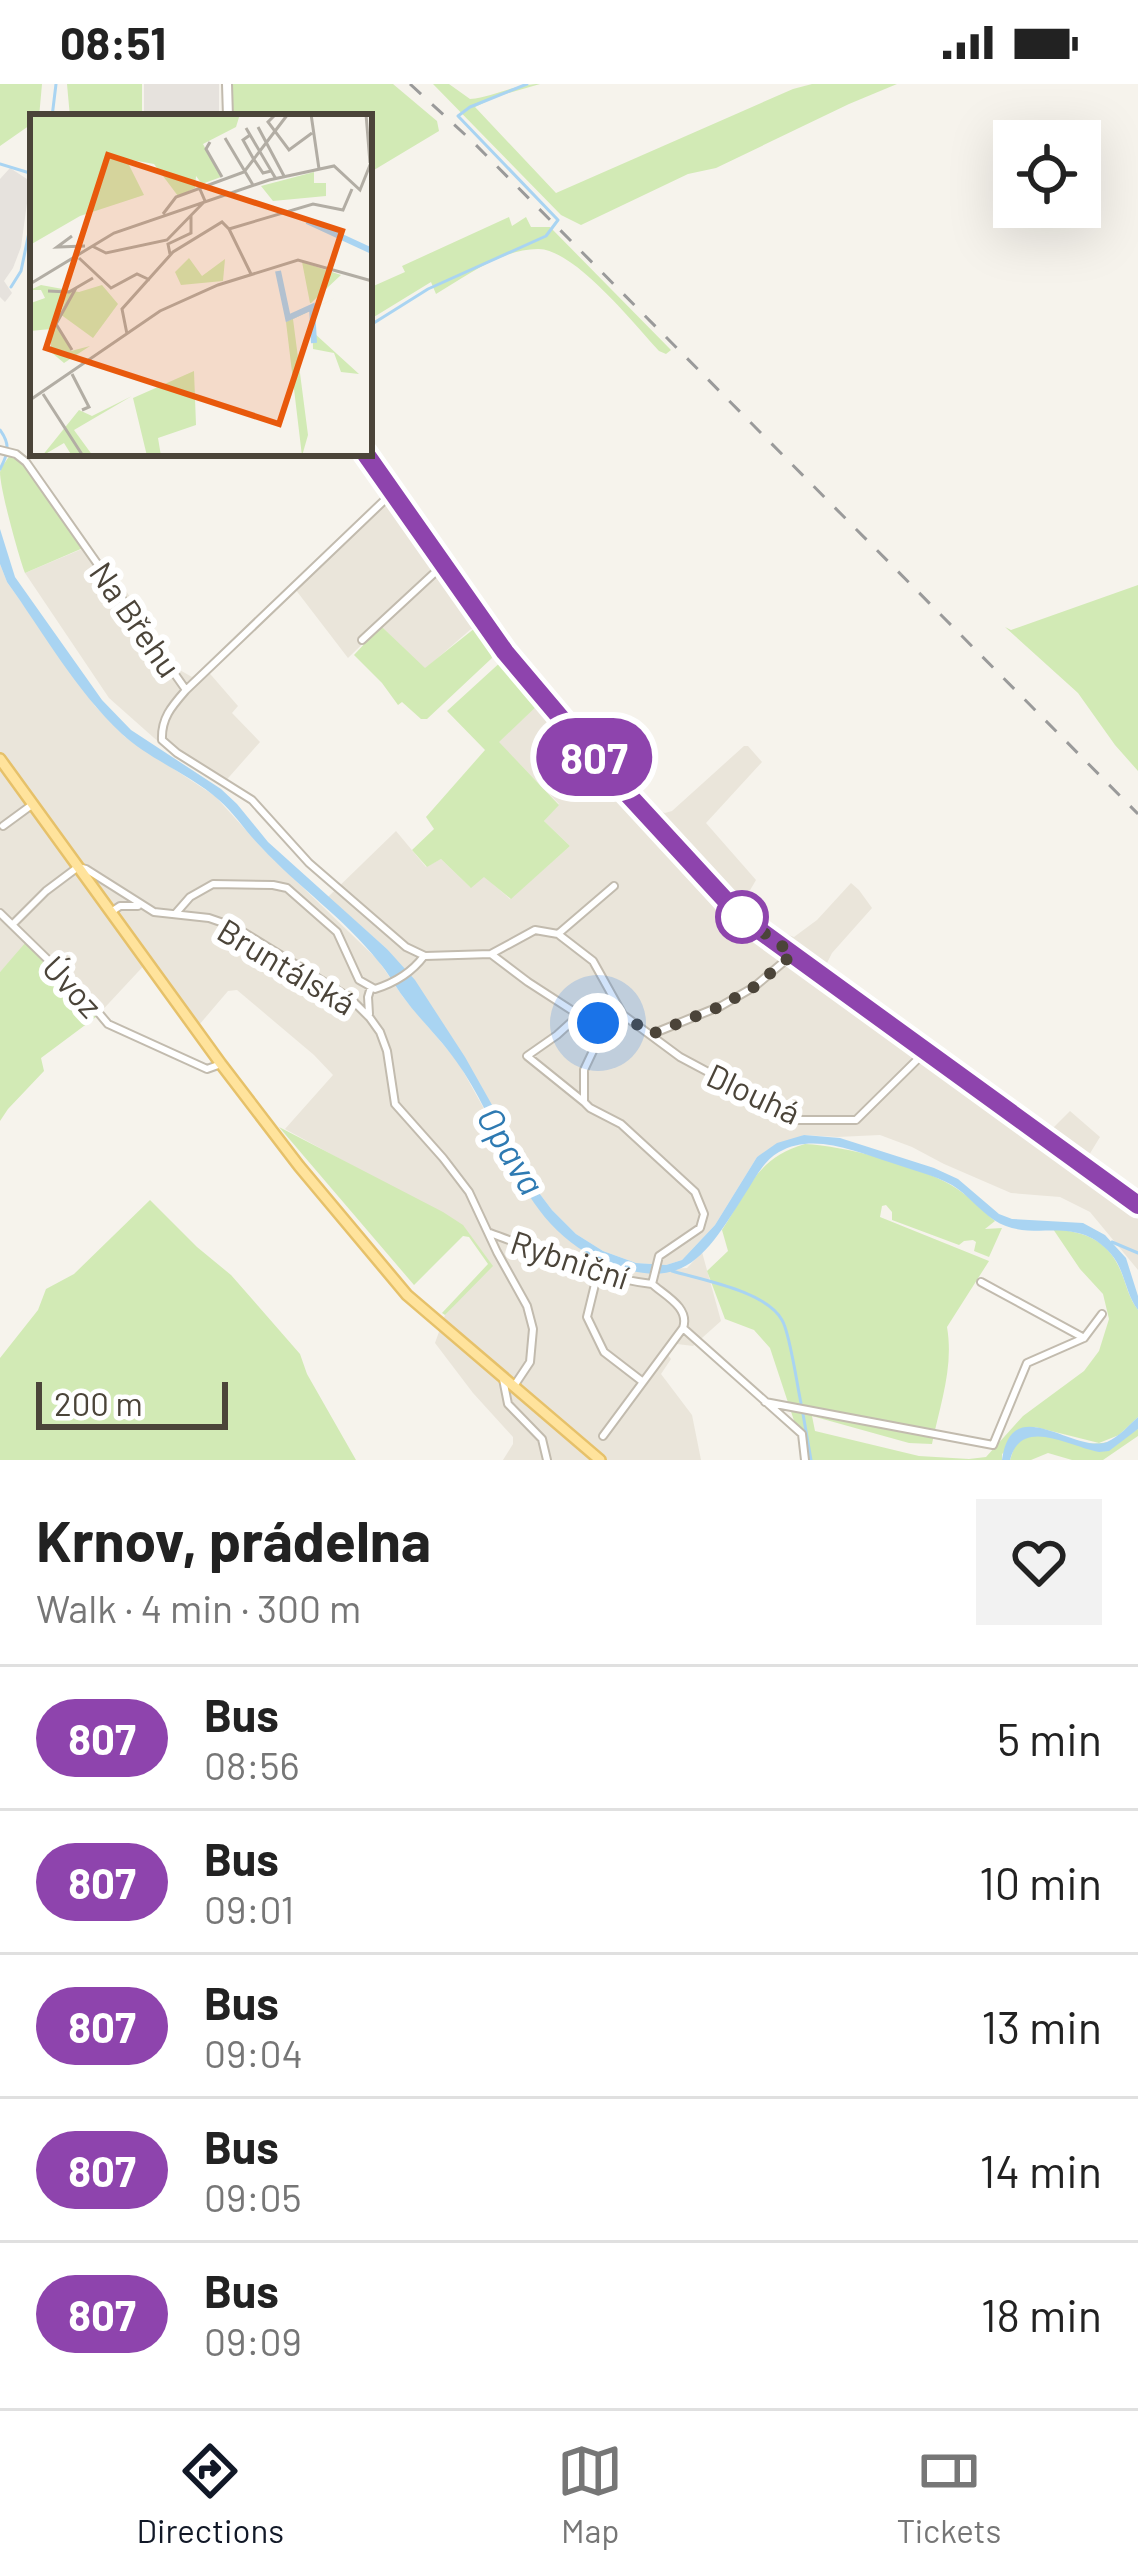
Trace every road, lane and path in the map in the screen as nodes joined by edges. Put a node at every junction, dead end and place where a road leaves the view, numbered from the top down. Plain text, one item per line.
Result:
1 (227, 84) edge
2 (228, 114) edge
3 (5, 451) edge
4 (367, 456) edge
5 (393, 492) junction
6 (443, 566) junction
7 (362, 640) dead end
8 (186, 691) junction
9 (0, 759) edge
10 (33, 804) junction
11 (3, 826) dead end
12 (78, 867) junction
13 (614, 886) dead end
14 (141, 906) junction
15 (111, 912) junction
16 (0, 913) edge
17 (176, 913) junction
18 (13, 924) junction
19 (558, 934) junction
20 (491, 954) junction
21 (793, 954) junction
22 (424, 956) junction
23 (371, 987) junction
24 (579, 1015) junction
25 (622, 1015) junction
26 (370, 1018) junction
27 (598, 1023) junction
28 (652, 1034) junction
29 (926, 1051) junction
30 (221, 1064) junction
31 (584, 1102) junction
32 (1138, 1205) edge
33 (487, 1232) junction
34 (598, 1272) junction
35 (653, 1280) junction
36 (981, 1282) dead end
37 (1102, 1314) dead end
38 (683, 1328) junction
39 (1084, 1338) junction
40 (508, 1383) junction
41 (645, 1383) junction
42 (765, 1402) junction
43 (603, 1436) dead end
44 (547, 1460) edge
45 (600, 1460) edge
46 (805, 1460) edge

1 - 2 street
3 - 8 street, Na Břehu
4 - 5 street
5 - 6 street
5 - 8 street
6 - 7 street
6 - 21 street
8 - 22 street, Na Břehu
9 - 10 main road, Bruntálská
10 - 11 street
10 - 12 main road, Bruntálská
12 - 14 street, Bruntálská
12 - 15 main road, Bruntálská
12 - 18 street
13 - 19 street
14 - 15 street, Bruntálská
14 - 17 street, Bruntálská
15 - 30 main road, Bruntálská
16 - 18 street, Úvoz
17 - 23 street
17 - 26 street, Bruntálská
18 - 30 street, Úvoz
19 - 20 street
19 - 25 street
20 - 22 street
20 - 24 street
21 - 28 street
21 - 29 street
22 - 23 street
23 - 26 street
24 - 27 street
24 - 31 street
25 - 27 street
25 - 28 street, Dlouhá
26 - 33 street, Bruntálská
27 - 31 street
28 - 29 street, Dlouhá
29 - 32 street
30 - 40 main road, Bruntálská
31 - 35 street
33 - 34 street, Rybniční
33 - 40 street, Bruntálská
34 - 35 street, Rybniční
34 - 41 street
35 - 38 street
36 - 39 street
37 - 39 street
38 - 41 street
38 - 42 street
39 - 42 street
40 - 44 street
40 - 45 main road, Bruntálská
41 - 43 street
42 - 46 street

